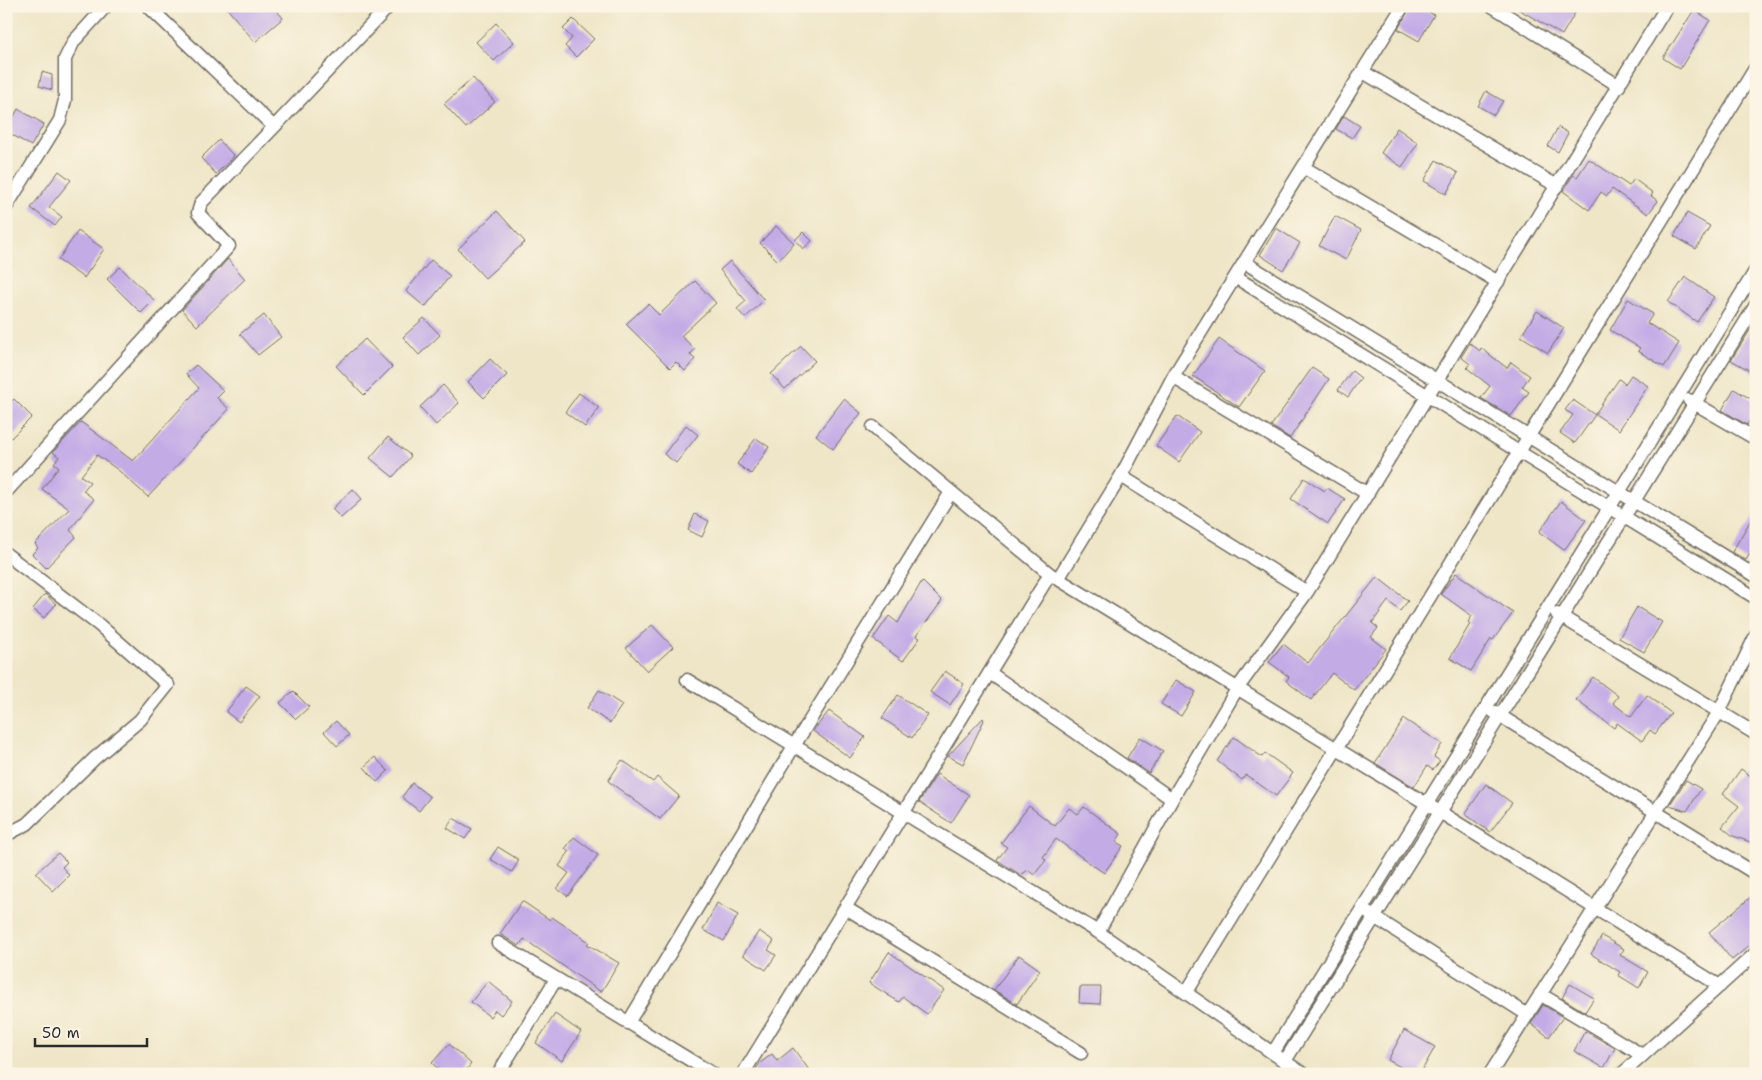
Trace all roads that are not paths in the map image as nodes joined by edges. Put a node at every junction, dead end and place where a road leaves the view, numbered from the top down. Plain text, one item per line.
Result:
1 (106, 6) edge
2 (148, 6) edge
3 (389, 6) edge
4 (1403, 6) edge
5 (1492, 6) edge
6 (1667, 6) edge
7 (1756, 67) edge
8 (1363, 72) junction
9 (1618, 86) junction
10 (274, 127) junction
11 (1303, 167) junction
12 (1557, 186) junction
13 (6, 207) edge
14 (1244, 262) junction
15 (1756, 270) edge
16 (1234, 278) junction
17 (1498, 282) junction
18 (1740, 295) junction
19 (1756, 305) edge
20 (1173, 377) junction
21 (1437, 380) junction
22 (1679, 395) junction
23 (1428, 396) junction
24 (1695, 403) junction
25 (873, 427) dead end
26 (1528, 436) junction
27 (1756, 439) edge
28 (1518, 452) junction
29 (1121, 476) junction
30 (6, 492) edge
31 (952, 492) junction
32 (1619, 492) junction
33 (1368, 494) junction
34 (1635, 501) junction
35 (1609, 508) junction
36 (1625, 517) junction
37 (6, 554) edge
38 (1756, 576) edge
39 (1054, 577) junction
40 (1307, 592) junction
41 (1756, 598) edge
42 (1548, 608) junction
43 (1563, 617) junction
44 (1756, 635) edge
45 (990, 673) junction
46 (687, 680) dead end
47 (1237, 689) junction
48 (1486, 707) junction
49 (1719, 712) junction
50 (1501, 716) junction
51 (1756, 734) edge
52 (794, 746) junction
53 (1335, 748) junction
54 (1172, 799) junction
55 (1427, 804) junction
56 (1440, 812) junction
57 (1655, 812) junction
58 (904, 813) junction
59 (6, 835) edge
60 (1756, 874) edge
61 (846, 908) junction
62 (1362, 909) junction
63 (1596, 909) junction
64 (1374, 917) junction
65 (1098, 932) junction
66 (498, 943) dead end
67 (1756, 953) edge
68 (556, 979) junction
69 (1720, 986) junction
70 (1186, 993) junction
71 (1540, 994) junction
72 (1528, 1015) junction
73 (628, 1023) junction
74 (1081, 1053) dead end
75 (1273, 1053) junction
76 (1642, 1055) junction
77 (1285, 1061) junction
78 (498, 1074) edge
79 (713, 1074) edge
80 (744, 1074) edge
81 (1303, 1074) edge
82 (1490, 1074) edge
83 (1622, 1074) edge

1 - 13 street
2 - 10 street
3 - 10 street
4 - 8 street
5 - 9 street
6 - 9 street
7 - 26 street
8 - 11 street
8 - 12 street
9 - 12 street
10 - 30 street
11 - 14 street
11 - 17 street
12 - 17 street
14 - 16 street
14 - 21 street
15 - 18 street
16 - 20 street
16 - 23 street
17 - 21 street
18 - 19 street
18 - 22 street
19 - 24 street
20 - 29 street
20 - 33 street
21 - 23 street
21 - 26 street
22 - 24 street
22 - 32 street
23 - 28 street
23 - 33 street
24 - 27 street
24 - 34 street
25 - 31 street
26 - 28 street
26 - 32 street
28 - 35 street
28 - 53 street
29 - 39 street
29 - 40 street
31 - 39 street
31 - 52 street
32 - 34 street
32 - 35 street
33 - 40 street
34 - 36 street
34 - 38 street
35 - 36 street
35 - 42 street
36 - 41 street
36 - 43 street
37 - 59 street
39 - 45 street
39 - 47 street
40 - 47 street
42 - 43 street
42 - 48 street
43 - 49 street
43 - 50 street
44 - 49 street
45 - 54 street
45 - 58 street
46 - 52 street
47 - 53 street
47 - 54 street
48 - 50 street
48 - 55 street
49 - 51 street
49 - 57 street
50 - 56 street
50 - 57 street
52 - 58 street
52 - 73 street
53 - 55 street
53 - 70 street
54 - 65 street
55 - 56 street
55 - 62 street
56 - 63 street
56 - 64 street
57 - 60 street
57 - 63 street
58 - 61 street
58 - 65 street
61 - 74 street
61 - 80 street
62 - 64 street
62 - 75 street
63 - 69 street
63 - 71 street
64 - 72 street
64 - 77 street
65 - 70 street
66 - 68 street
67 - 69 street
68 - 73 street
68 - 78 street
69 - 76 street
70 - 75 street
71 - 72 street
71 - 76 street
72 - 82 street
73 - 79 street
75 - 77 street
76 - 83 street
77 - 81 street

